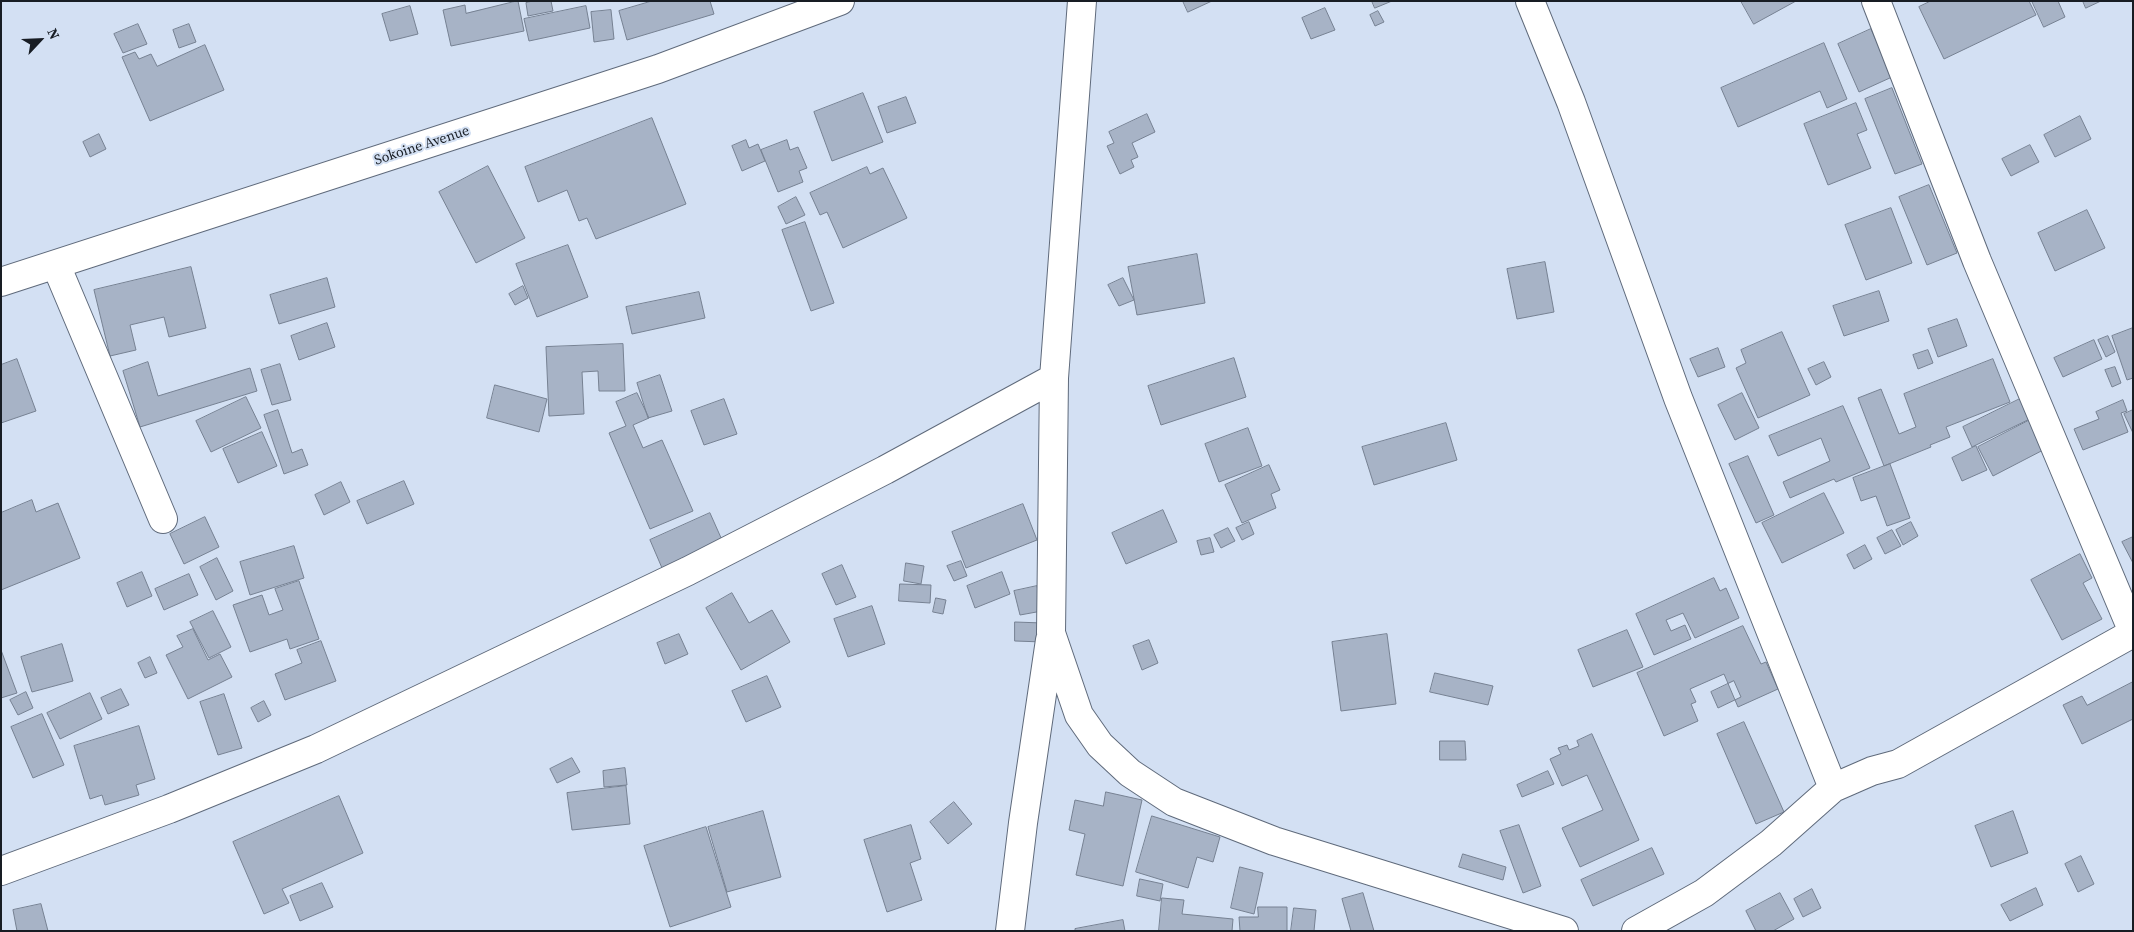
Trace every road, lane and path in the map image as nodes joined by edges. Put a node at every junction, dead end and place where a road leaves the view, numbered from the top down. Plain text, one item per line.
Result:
1 (840, 1) edge
2 (1082, 1) edge
3 (1530, 1) edge
4 (1876, 1) edge
5 (56, 265) junction
6 (1, 282) edge
7 (1054, 378) junction
8 (163, 519) dead end
9 (1051, 633) junction
10 (2133, 633) edge
11 (1833, 788) junction
12 (1, 871) edge
13 (1010, 931) edge
14 (1564, 931) edge
15 (1636, 931) edge

1 - 5 street, Sokoine Avenue
2 - 7 street
3 - 11 street
4 - 10 street
5 - 6 street, Sokoine Avenue
5 - 8 street
7 - 9 street
7 - 12 street
9 - 13 street
9 - 14 street
10 - 11 street
11 - 15 street

